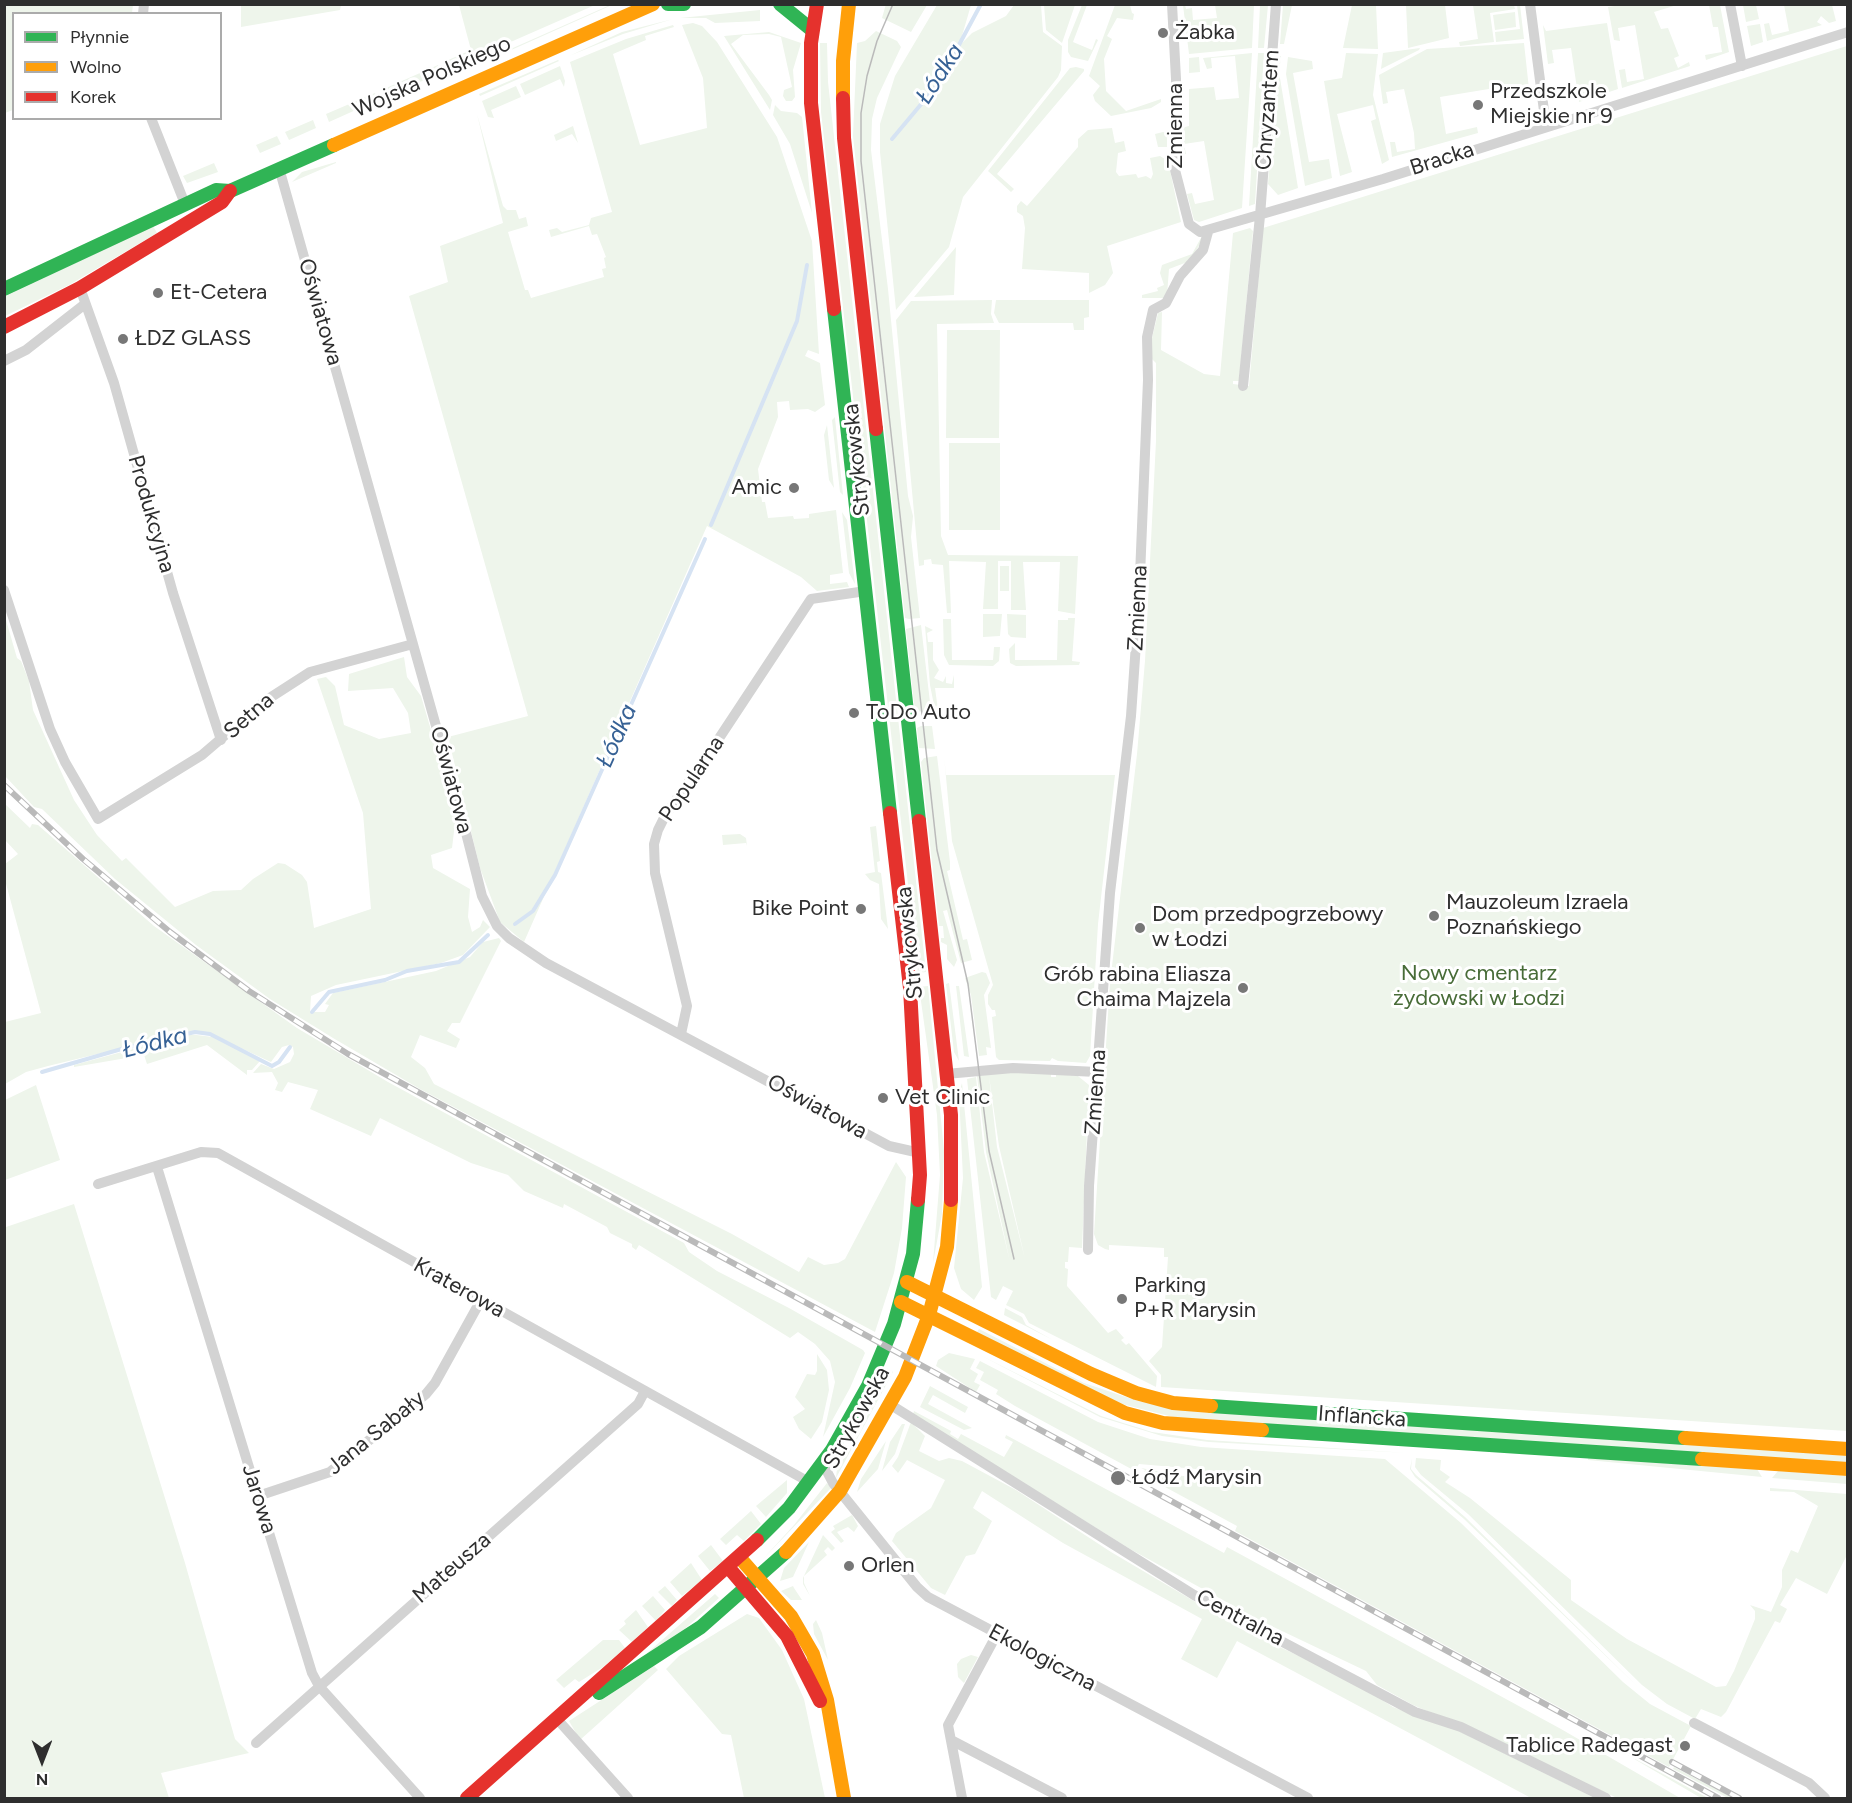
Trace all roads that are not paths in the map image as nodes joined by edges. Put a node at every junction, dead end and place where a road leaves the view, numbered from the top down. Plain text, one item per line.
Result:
1 (653, 4) edge
2 (669, 4) edge
3 (684, 4) edge
4 (780, 4) edge
5 (817, 4) edge
6 (849, 4) edge
7 (1172, 4) edge
8 (1276, 4) edge
9 (1530, 4) edge
10 (1730, 4) edge
11 (812, 30) junction
12 (1848, 32) edge
13 (1742, 66) junction
14 (152, 120) edge
15 (1546, 126) junction
16 (279, 168) junction
17 (230, 190) junction
18 (185, 204) junction
19 (1260, 216) junction
20 (1208, 231) junction
21 (80, 288) junction
22 (4, 289) edge
23 (85, 304) junction
24 (4, 327) edge
25 (4, 361) edge
26 (1243, 386) dead end
27 (4, 590) edge
28 (866, 591) junction
29 (413, 644) junction
30 (221, 740) junction
31 (681, 1034) junction
32 (1097, 1072) junction
33 (946, 1074) junction
34 (920, 1152) junction
35 (157, 1167) junction
36 (99, 1184) dead end
37 (1088, 1250) dead end
38 (907, 1282) junction
39 (936, 1296) junction
40 (481, 1300) junction
41 (901, 1302) junction
42 (929, 1315) junction
43 (645, 1391) junction
44 (891, 1405) junction
45 (1848, 1449) edge
46 (823, 1464) junction
47 (1848, 1469) edge
48 (809, 1482) junction
49 (840, 1491) junction
50 (258, 1496) junction
51 (740, 1558) junction
52 (729, 1568) junction
53 (758, 1578) junction
54 (746, 1587) junction
55 (997, 1634) junction
56 (319, 1686) junction
57 (557, 1719) junction
58 (828, 1720) junction
59 (1695, 1723) dead end
60 (951, 1740) junction
61 (256, 1743) dead end
62 (420, 1798) edge
63 (466, 1798) edge
64 (628, 1798) edge
65 (844, 1798) edge
66 (962, 1798) edge
67 (1062, 1798) edge
68 (1308, 1798) edge
69 (1606, 1798) edge
70 (1825, 1798) edge

1 - 16 main road, Wojska Polskiego
2 - 3 main road
4 - 11 main road
5 - 11 main road, Strykowska
6 - 33 main road, Strykowska
7 - 20 street, Zmienna
8 - 19 street, Chryzantem
9 - 15 street
10 - 13 street
11 - 28 main road, Strykowska
12 - 13 street, Bracka
13 - 15 street, Bracka
14 - 18 street
15 - 19 street, Bracka
16 - 17 main road, Wojska Polskiego
16 - 29 street, Oświatowa
17 - 18 main road, Wojska Polskiego
17 - 21 main road, Wojska Polskiego
18 - 22 main road, Wojska Polskiego
19 - 20 street, Bracka
19 - 26 street, Chryzantem
20 - 32 street, Zmienna
21 - 23 street, Produkcyjna
21 - 24 main road, Wojska Polskiego
23 - 25 street
23 - 30 street, Produkcyjna
27 - 30 street, Setna
28 - 31 street, Popularna
28 - 34 main road, Strykowska
29 - 30 street, Setna
29 - 31 street, Oświatowa
31 - 34 street, Oświatowa
32 - 33 street
32 - 37 street, Zmienna
33 - 39 main road, Strykowska
34 - 38 main road, Strykowska
35 - 36 street, Kraterowa
35 - 40 street, Kraterowa
35 - 50 street, Jarowa
38 - 39 main road, Inflancka
38 - 41 main road, Strykowska
39 - 42 main road, Strykowska
39 - 45 main road, Inflancka
40 - 43 street, Kraterowa
40 - 50 street, Jana Sabały
41 - 42 main road, Inflancka
41 - 46 main road, Strykowska
42 - 44 main road, Strykowska
42 - 47 main road, Inflancka
43 - 48 street, Kraterowa
43 - 56 street, Mateusza
44 - 49 main road, Strykowska
44 - 69 street, Centralna
46 - 48 main road, Strykowska
46 - 49 street, Ekologiczna
48 - 51 main road, Strykowska
49 - 53 main road, Strykowska
49 - 55 street, Ekologiczna
50 - 56 street, Jarowa
51 - 52 main road, Strykowska
51 - 53 main road
52 - 54 main road
52 - 57 main road, Strykowska
53 - 54 main road, Strykowska
53 - 58 main road
54 - 57 main road, Strykowska
54 - 58 main road
55 - 60 street
55 - 68 street, Ekologiczna
56 - 61 street, Mateusza
56 - 62 street, Jarowa
57 - 63 main road, Strykowska
57 - 64 street
58 - 65 main road
59 - 70 street
60 - 66 street
60 - 67 street

